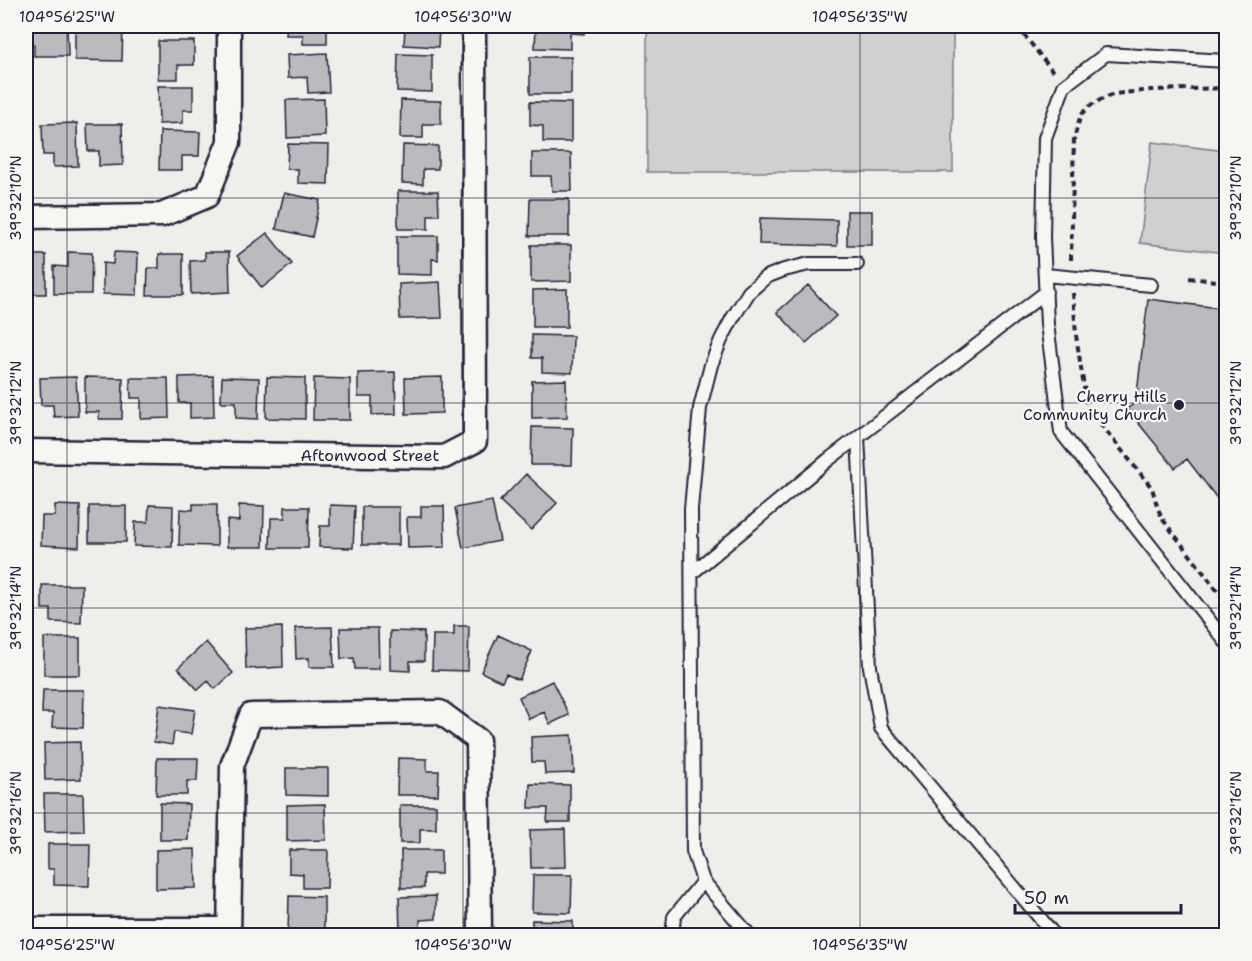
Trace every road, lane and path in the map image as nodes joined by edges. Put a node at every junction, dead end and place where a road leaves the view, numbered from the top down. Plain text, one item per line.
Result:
1 (229, 26) edge
2 (474, 26) edge
3 (1017, 26) edge
4 (1227, 61) edge
5 (1064, 86) junction
6 (1227, 88) edge
7 (26, 217) edge
8 (1071, 260) dead end
9 (857, 264) dead end
10 (1045, 275) junction
11 (1188, 278) dead end
12 (1227, 282) edge
13 (1151, 285) dead end
14 (1046, 292) junction
15 (1073, 292) dead end
16 (858, 437) junction
17 (26, 451) edge
18 (692, 573) junction
19 (1227, 602) edge
20 (1227, 642) edge
21 (703, 881) junction
22 (26, 929) edge
23 (229, 932) edge
24 (480, 936) edge
25 (672, 936) edge
26 (750, 936) edge
27 (1055, 936) edge

1 - 7 street
2 - 17 street, Aftonwood Street
3 - 5 path
4 - 5 lane
5 - 10 lane
6 - 8 path
9 - 18 lane
10 - 13 lane
10 - 14 lane
11 - 12 path
14 - 16 lane
14 - 20 lane
15 - 19 path
16 - 18 lane
16 - 27 lane
18 - 21 lane
21 - 25 lane
21 - 26 lane
22 - 23 street
23 - 24 street

